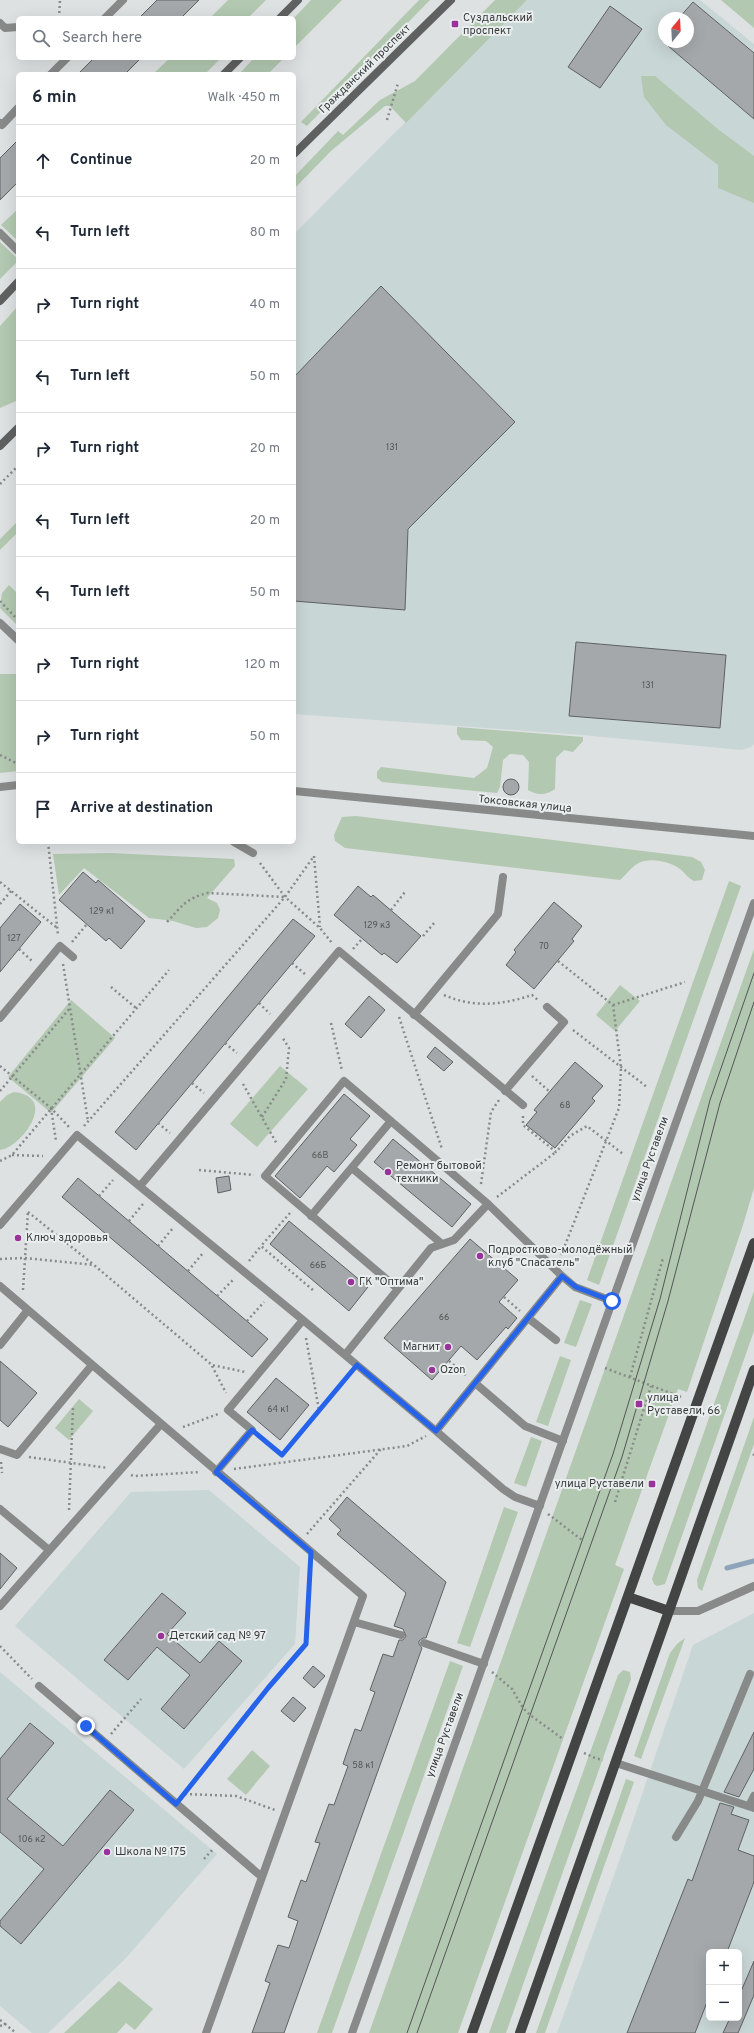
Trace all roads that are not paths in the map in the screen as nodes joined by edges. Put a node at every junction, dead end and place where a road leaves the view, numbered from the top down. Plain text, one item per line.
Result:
1 (123, 0) edge
2 (298, 0) edge
3 (451, 0) edge
4 (108, 16) edge
5 (282, 16) edge
6 (16, 27) edge
7 (2, 28) edge
8 (64, 60) edge
9 (238, 60) edge
10 (53, 72) edge
11 (226, 72) edge
12 (16, 110) edge
13 (0, 123) edge
14 (296, 152) edge
15 (0, 233) edge
16 (16, 249) edge
17 (16, 284) edge
18 (0, 301) edge
19 (16, 430) edge
20 (0, 446) edge
21 (0, 623) edge
22 (16, 638) edge
23 (16, 785) edge
24 (0, 787) edge
25 (296, 791) edge
26 (754, 836) edge
27 (237, 844) edge
28 (252, 853) road end
29 (503, 877) dead end
30 (754, 903) edge
31 (73, 957) dead end
32 (547, 1007) road end
33 (414, 1016) junction
34 (0, 1018) edge
35 (505, 1090) junction
36 (523, 1105) road end
37 (391, 1121) junction
38 (352, 1168) junction
39 (140, 1186) junction
40 (488, 1204) junction
41 (311, 1216) junction
42 (0, 1225) edge
43 (754, 1243) edge
44 (442, 1244) junction
45 (562, 1276) junction
46 (0, 1286) edge
47 (398, 1289) junction
48 (612, 1301) junction
49 (25, 1307) junction
50 (528, 1318) junction
51 (303, 1320) junction
52 (556, 1340) dead end
53 (0, 1345) edge
54 (344, 1355) junction
55 (92, 1365) junction
56 (754, 1370) edge
57 (475, 1383) junction
58 (162, 1424) junction
59 (436, 1431) junction
60 (563, 1441) junction
61 (0, 1449) edge
62 (216, 1472) junction
63 (540, 1506) junction
64 (0, 1509) edge
65 (50, 1550) junction
66 (754, 1586) edge
67 (628, 1597) junction
68 (0, 1606) edge
69 (669, 1611) junction
70 (354, 1622) junction
71 (401, 1635) dead end
72 (424, 1643) dead end
73 (484, 1664) junction
74 (750, 1674) dead end
75 (39, 1686) road end
76 (616, 1762) junction
77 (702, 1790) junction
78 (754, 1796) edge
79 (752, 1807) edge
80 (676, 1837) dead end
81 (262, 1877) junction
82 (206, 2033) edge
83 (352, 2033) edge
84 (472, 2033) edge
85 (520, 2033) edge

1 - 4 street
2 - 5 main road
3 - 14 main road, Гражданский проспект
6 - 7 street
8 - 10 street
9 - 11 main road
12 - 13 street
15 - 16 street
17 - 18 main road
19 - 20 main road
21 - 22 street
23 - 24 street
25 - 26 street, Токсовская улица
27 - 28 street
29 - 33 street
30 - 48 street, улица Руставели
31 - 34 street
32 - 35 street
33 - 35 street
33 - 39 street
35 - 36 street
37 - 38 street
37 - 40 street
37 - 41 street
38 - 41 street
38 - 44 street
39 - 42 street
39 - 51 street
40 - 44 street
40 - 45 street
41 - 47 street
43 - 67 main road
44 - 47 street
45 - 48 street
45 - 50 street
46 - 49 street
47 - 54 street
48 - 60 street, улица Руставели
49 - 53 street
49 - 55 street
50 - 52 street
50 - 57 street
51 - 54 street
51 - 62 street
54 - 59 street
55 - 58 street
55 - 61 street
56 - 69 main road
57 - 59 street
57 - 60 street
58 - 62 street
58 - 65 street
59 - 63 street
60 - 63 street, улица Руставели
62 - 70 street
63 - 73 street, улица Руставели
64 - 65 street
65 - 68 street
66 - 69 street
67 - 69 main road
67 - 84 main road
69 - 76 main road
70 - 71 street
70 - 81 street
72 - 73 street
73 - 83 street, улица Руставели
74 - 77 street
75 - 81 street
76 - 77 street
76 - 85 main road
77 - 79 street
77 - 80 street
78 - 79 street
81 - 82 street

